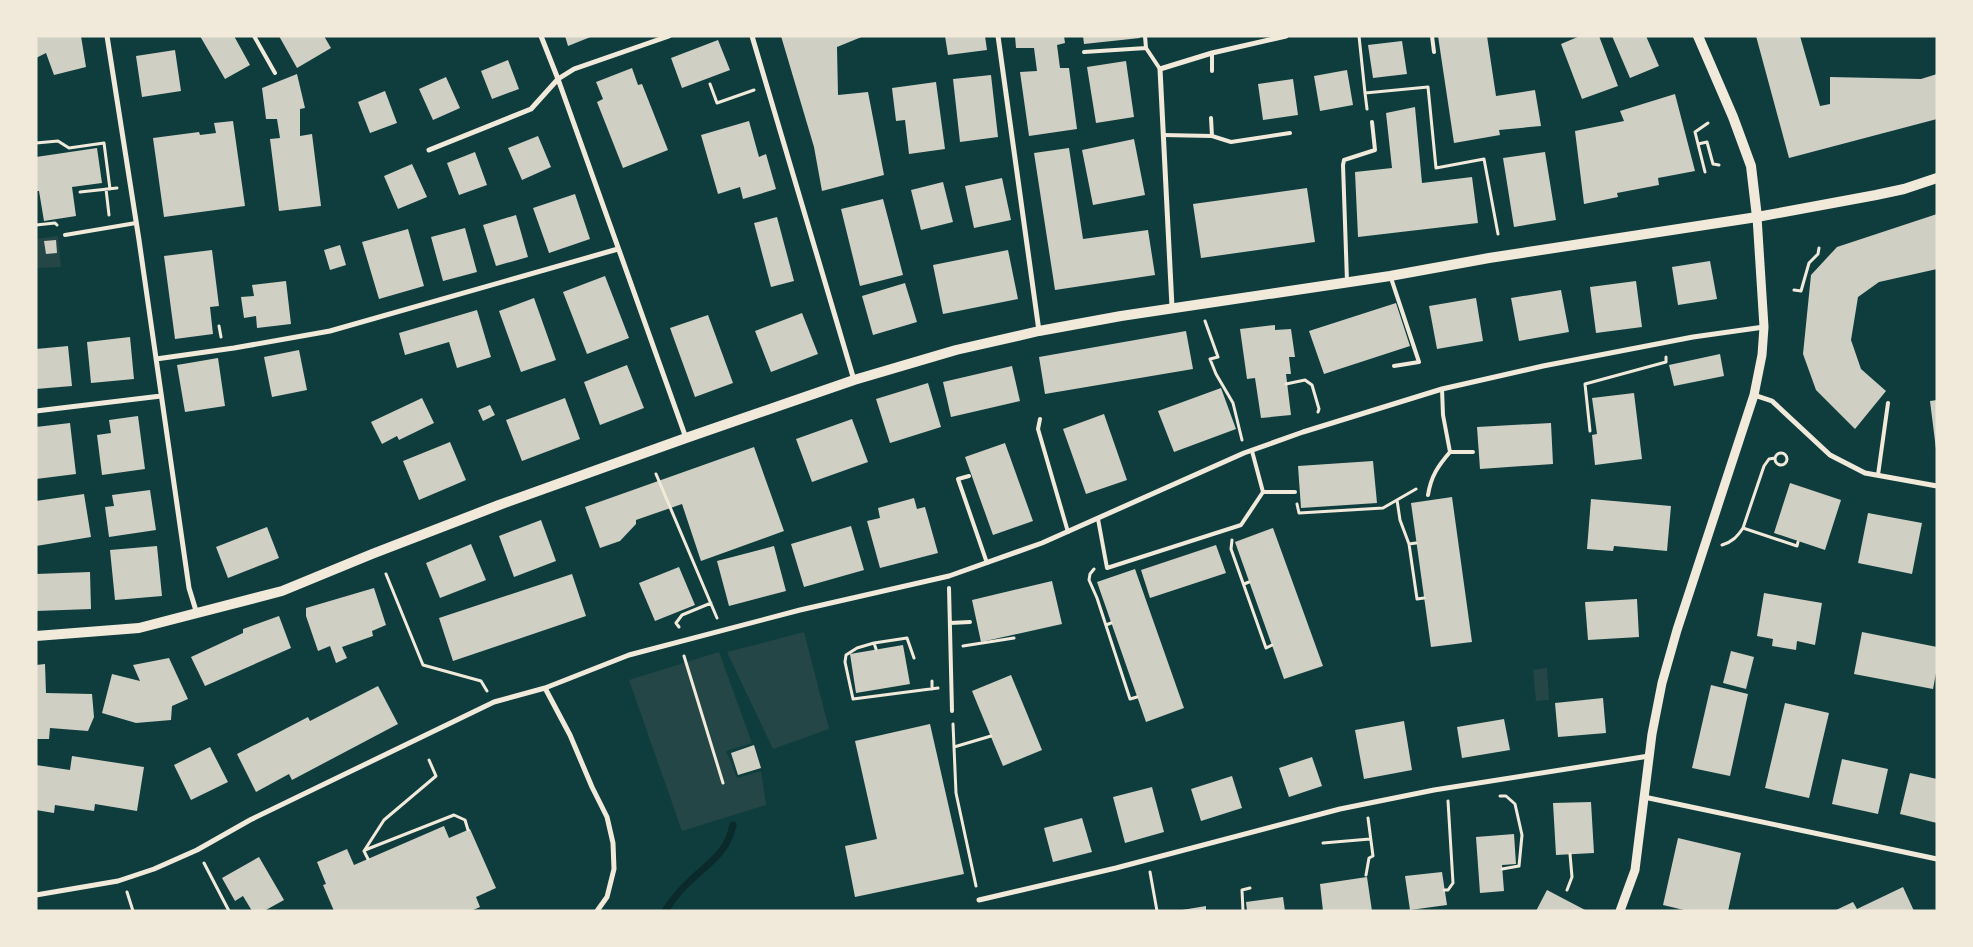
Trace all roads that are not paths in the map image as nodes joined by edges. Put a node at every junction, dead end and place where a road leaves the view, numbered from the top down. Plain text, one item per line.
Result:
1 (107, 36) edge
2 (254, 36) edge
3 (542, 36) edge
4 (669, 36) edge
5 (752, 36) edge
6 (998, 36) edge
7 (1145, 36) edge
8 (1286, 36) edge
9 (1432, 36) edge
10 (1698, 36) edge
11 (1146, 48) junction
12 (1084, 52) dead end
13 (1434, 52) dead end
14 (1212, 53) junction
15 (1160, 69) junction
16 (1212, 71) dead end
17 (275, 73) dead end
18 (558, 78) junction
19 (1212, 118) dead end
20 (1372, 122) dead end
21 (1290, 133) dead end
22 (1162, 136) junction
23 (1212, 136) junction
24 (429, 150) dead end
25 (1937, 178) edge
26 (1756, 217) junction
27 (136, 223) junction
28 (64, 236) dead end
29 (618, 249) junction
30 (1390, 276) junction
31 (1348, 282) junction
32 (1172, 307) junction
33 (1764, 327) junction
34 (1039, 331) junction
35 (156, 358) junction
36 (1394, 366) dead end
37 (854, 380) junction
38 (1442, 389) junction
39 (1754, 395) junction
40 (161, 396) junction
41 (1888, 402) dead end
42 (36, 410) edge
43 (1040, 419) dead end
44 (686, 438) junction
45 (1252, 451) junction
46 (1450, 452) junction
47 (1473, 452) dead end
48 (1878, 475) junction
49 (969, 476) dead end
50 (1937, 486) edge
51 (1263, 492) junction
52 (1295, 492) dead end
53 (1428, 494) dead end
54 (1098, 518) junction
55 (1068, 532) junction
56 (987, 563) junction
57 (950, 588) dead end
58 (197, 614) junction
59 (950, 622) junction
60 (970, 622) dead end
61 (36, 636) edge
62 (545, 688) junction
63 (952, 711) road end
64 (1649, 756) junction
65 (1644, 797) junction
66 (1937, 859) edge
67 (36, 895) edge
68 (979, 900) road end
69 (597, 911) edge
70 (1620, 911) edge

1 - 27 street
2 - 17 lane
3 - 18 street
4 - 18 street
5 - 37 street
6 - 34 street
7 - 11 lane
8 - 14 street
9 - 13 lane
10 - 26 main road
11 - 12 lane
11 - 15 lane
14 - 15 street
14 - 16 lane
15 - 22 street
18 - 24 street
18 - 29 street
19 - 23 lane
20 - 31 lane
21 - 23 lane
22 - 23 lane
22 - 32 street
25 - 26 main road
26 - 30 main road
26 - 33 street
27 - 28 lane
27 - 35 street
29 - 35 street
29 - 44 street
30 - 31 main road
30 - 36 lane
31 - 32 main road
32 - 34 main road
33 - 38 street
33 - 39 street
34 - 37 main road
35 - 40 street
37 - 44 main road
38 - 45 street
38 - 46 lane
39 - 48 street
39 - 64 street
40 - 42 street
40 - 58 street
41 - 48 lane
43 - 55 lane
44 - 58 main road
45 - 51 lane
45 - 54 street
46 - 47 lane
46 - 53 lane
48 - 50 street
49 - 56 lane
51 - 52 lane
51 - 54 lane
54 - 55 street
55 - 56 street
56 - 62 street
57 - 59 lane
58 - 61 main road
59 - 60 lane
59 - 63 lane
62 - 67 street
62 - 69 street
64 - 65 street
64 - 68 street
65 - 66 street
65 - 70 street

